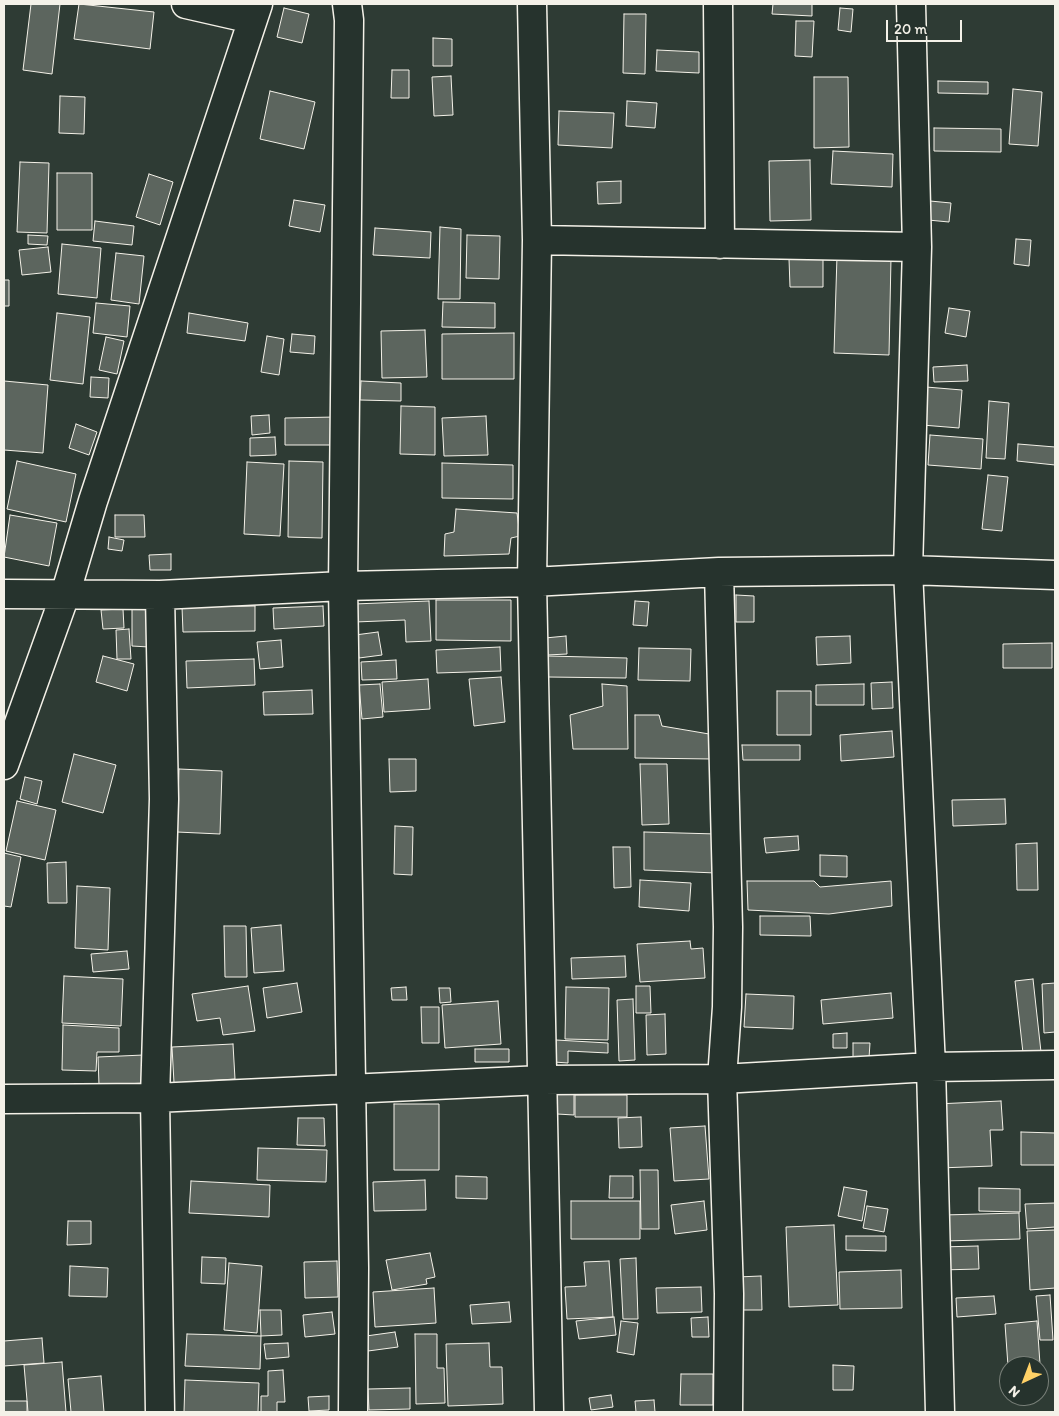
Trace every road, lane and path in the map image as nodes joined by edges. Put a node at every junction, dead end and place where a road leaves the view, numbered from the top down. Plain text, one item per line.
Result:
1 (186, 4) edge
2 (347, 4) edge
3 (532, 4) edge
4 (718, 4) edge
5 (911, 4) edge
6 (255, 11) edge
7 (536, 240) junction
8 (720, 244) junction
9 (917, 247) junction
10 (908, 570) junction
11 (719, 572) junction
12 (1055, 574) edge
13 (532, 582) junction
14 (343, 586) junction
15 (4, 594) edge
16 (65, 595) junction
17 (160, 595) junction
18 (4, 766) edge
19 (1055, 1064) edge
20 (931, 1067) junction
21 (722, 1079) junction
22 (542, 1080) junction
23 (350, 1090) junction
24 (155, 1098) junction
25 (4, 1099) edge
26 (160, 1412) edge
27 (353, 1412) edge
28 (549, 1412) edge
29 (728, 1412) edge
30 (940, 1412) edge

1 - 6 street
2 - 14 street
3 - 7 street
4 - 8 street
5 - 9 street
6 - 16 street
7 - 8 street
7 - 13 street
8 - 9 street
9 - 10 street
10 - 11 street
10 - 12 street
10 - 20 street
11 - 13 street
11 - 21 street
13 - 14 street
13 - 22 street
14 - 17 street
14 - 23 street
15 - 16 street
16 - 17 street
16 - 18 street
17 - 24 street
19 - 20 street
20 - 21 street
20 - 30 street
21 - 22 street
21 - 29 street
22 - 23 street
22 - 28 street
23 - 24 street
23 - 27 street
24 - 25 street
24 - 26 street

